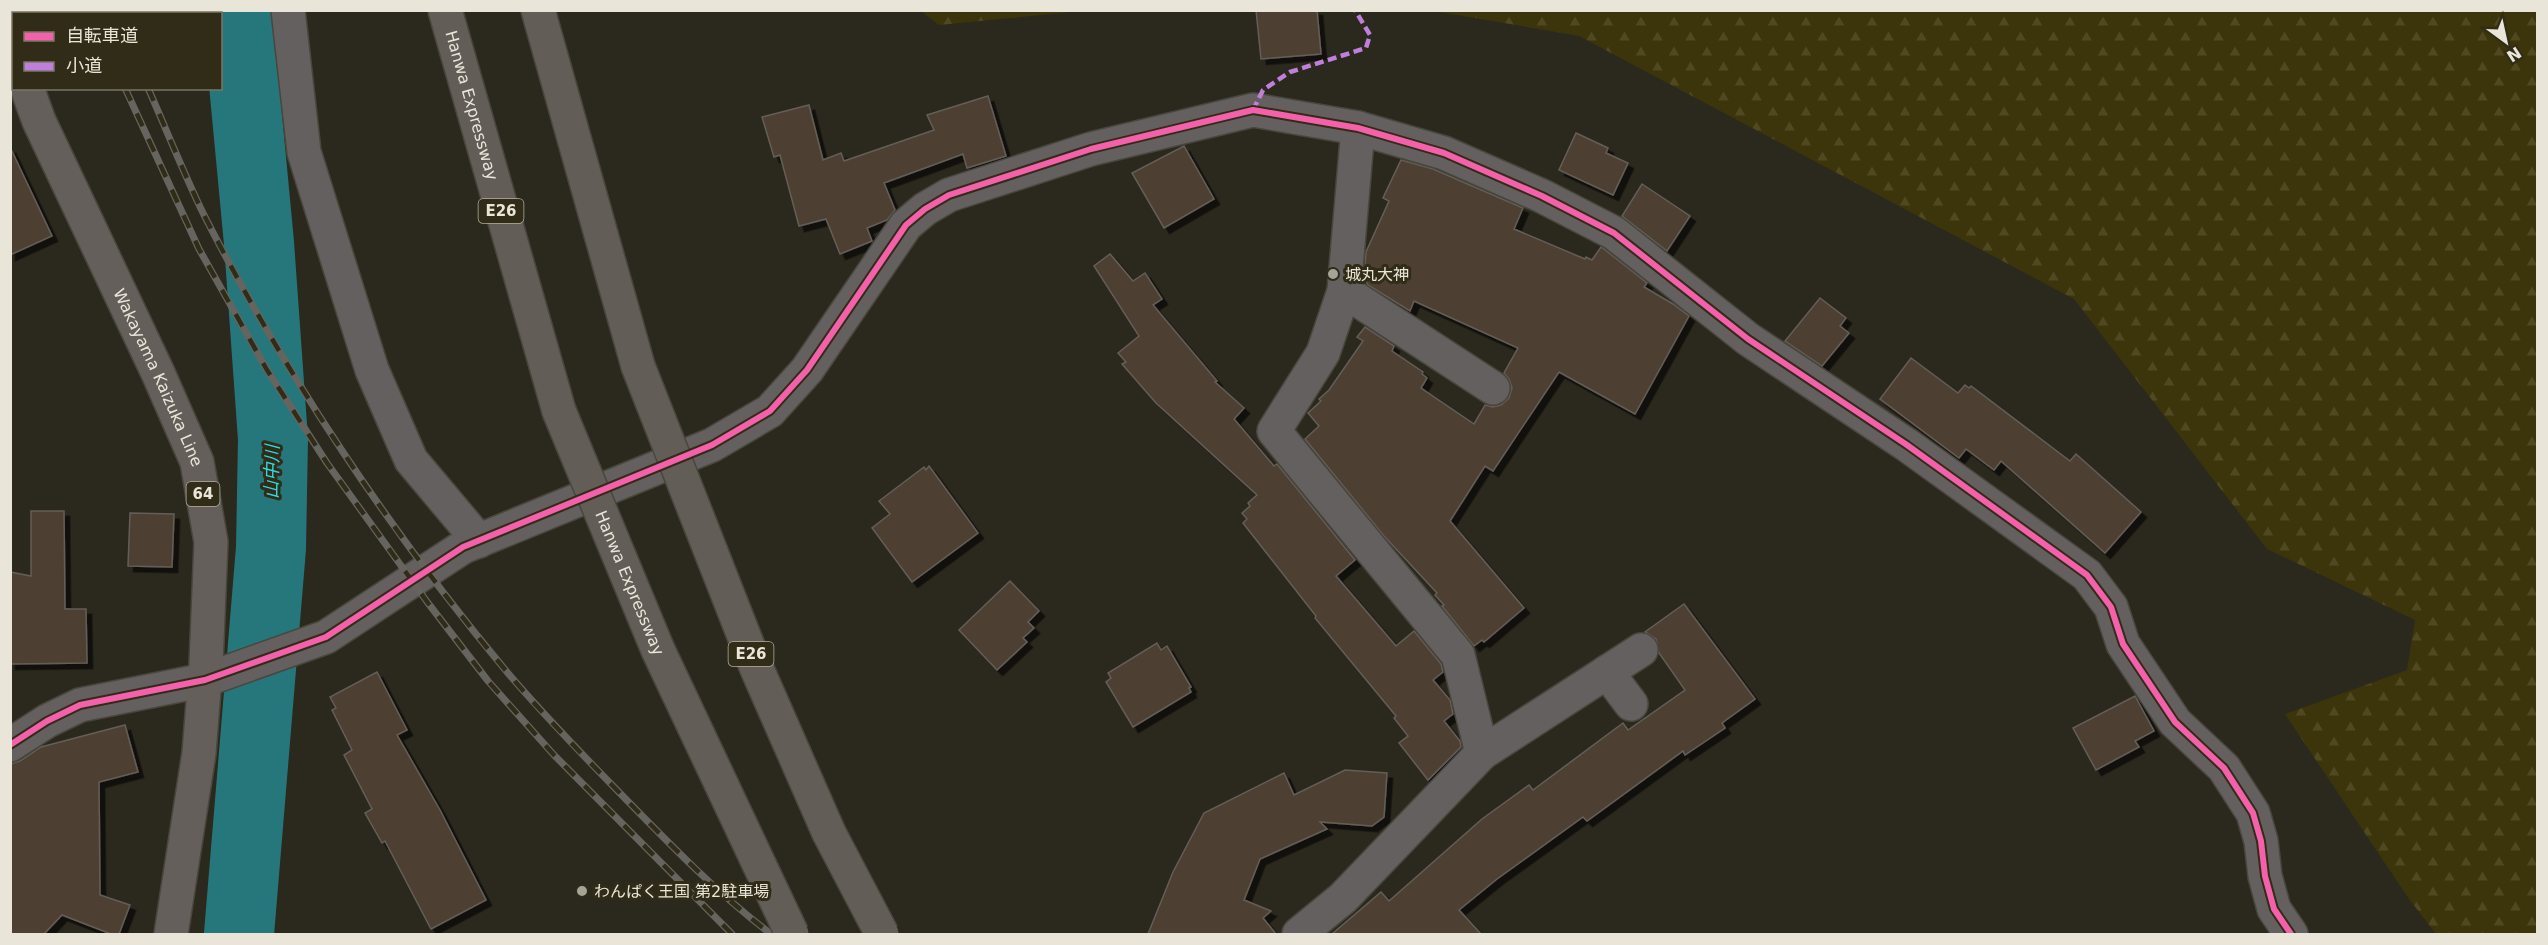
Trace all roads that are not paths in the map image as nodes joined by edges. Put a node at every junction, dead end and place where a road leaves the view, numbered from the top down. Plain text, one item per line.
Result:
1 (288, 10) edge
2 (445, 10) edge
3 (538, 10) edge
4 (28, 90) edge
5 (1358, 128) junction
6 (1344, 291) junction
7 (1493, 388) dead end
8 (479, 541) junction
9 (1641, 650) dead end
10 (1606, 672) junction
11 (205, 680) junction
12 (1631, 704) dead end
13 (10, 745) edge
14 (1482, 753) junction
15 (171, 934) edge
16 (792, 934) edge
17 (882, 934) edge
18 (1299, 934) edge
19 (2291, 934) edge

1 - 8 street
2 - 16 highway, Hanwa Expressway / E26, bridge
3 - 17 highway, E26, bridge
4 - 11 main road, Wakayama Kaizuka Line / 64
5 - 6 street
5 - 8 street
5 - 19 street
6 - 7 street
6 - 14 street
8 - 11 street
9 - 10 street
10 - 12 street
10 - 14 street
11 - 13 street
11 - 15 main road, Wakayama Kaizuka Line / 64
14 - 18 street

